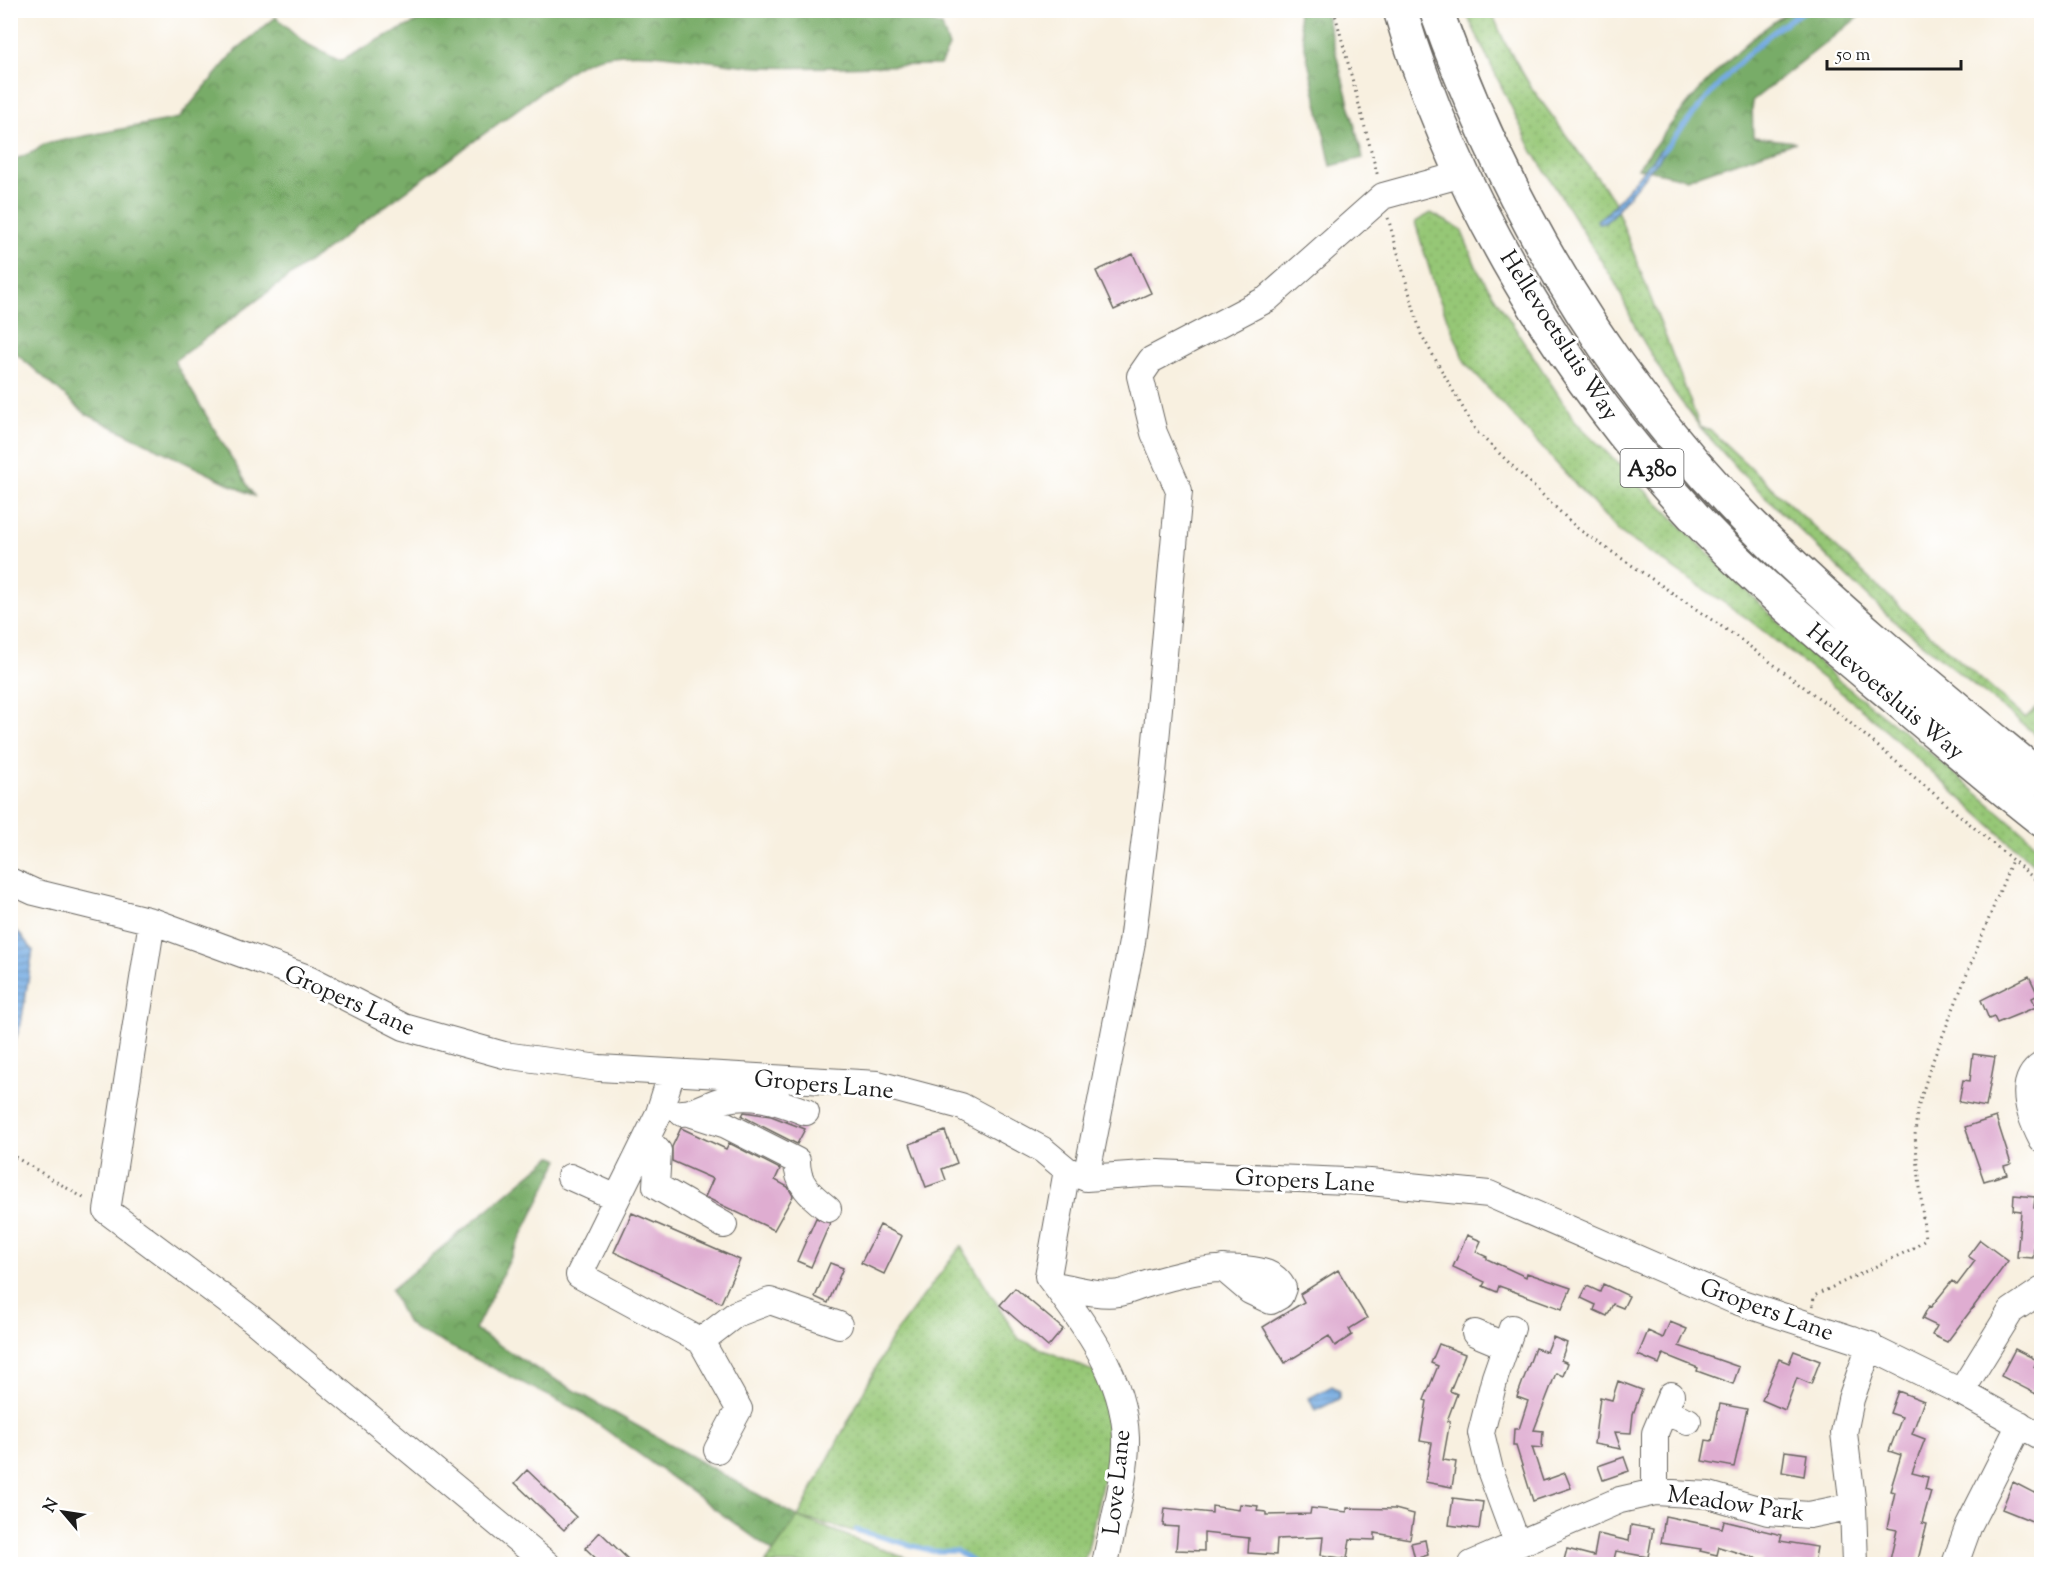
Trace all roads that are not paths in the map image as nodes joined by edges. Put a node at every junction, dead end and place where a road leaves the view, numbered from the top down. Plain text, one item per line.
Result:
1 (1400, 10) edge
2 (1436, 10) edge
3 (1463, 174) junction
4 (2042, 779) edge
5 (2042, 820) edge
6 (10, 881) edge
7 (152, 921) junction
8 (2042, 1065) edge
9 (672, 1072) junction
10 (806, 1112) dead end
11 (659, 1113) junction
12 (690, 1113) junction
13 (647, 1139) junction
14 (2042, 1140) edge
15 (1076, 1174) junction
16 (570, 1177) dead end
17 (617, 1198) junction
18 (828, 1209) dead end
19 (724, 1225) dead end
20 (1223, 1268) dead end
21 (1056, 1286) junction
22 (2042, 1290) edge
23 (839, 1325) dead end
24 (1814, 1325) road end
25 (1475, 1333) dead end
26 (701, 1341) junction
27 (1870, 1345) junction
28 (1970, 1396) junction
29 (1688, 1421) dead end
30 (2020, 1424) junction
31 (2042, 1437) edge
32 (717, 1450) dead end
33 (1655, 1492) junction
34 (1853, 1506) junction
35 (1517, 1543) junction
36 (547, 1564) edge
37 (1105, 1564) edge
38 (1472, 1564) edge
39 (1855, 1564) edge
40 (1955, 1564) edge

1 - 3 highway, Hellevoetsluis Way / A380
2 - 4 highway, Hellevoetsluis Way / A380
3 - 5 highway, Hellevoetsluis Way / A380
3 - 15 street, Love Lane
6 - 7 street, Gropers Lane
7 - 9 street, Gropers Lane
7 - 36 street
8 - 14 street
9 - 11 street
9 - 15 street, Gropers Lane
10 - 12 street
11 - 12 street
11 - 13 street
12 - 18 street
13 - 17 street
13 - 19 street
15 - 21 street, Love Lane
15 - 27 street, Gropers Lane
16 - 17 street
17 - 26 street
20 - 21 street
21 - 37 street, Love Lane
22 - 28 street
23 - 26 street
24 - 27 street
25 - 35 street
26 - 32 street
27 - 28 street
27 - 34 street
28 - 30 street
29 - 33 street, Meadow Park
30 - 31 street
30 - 40 street
33 - 34 street, Meadow Park
33 - 35 street, Meadow Park
34 - 39 street
35 - 38 street, Meadow Park

